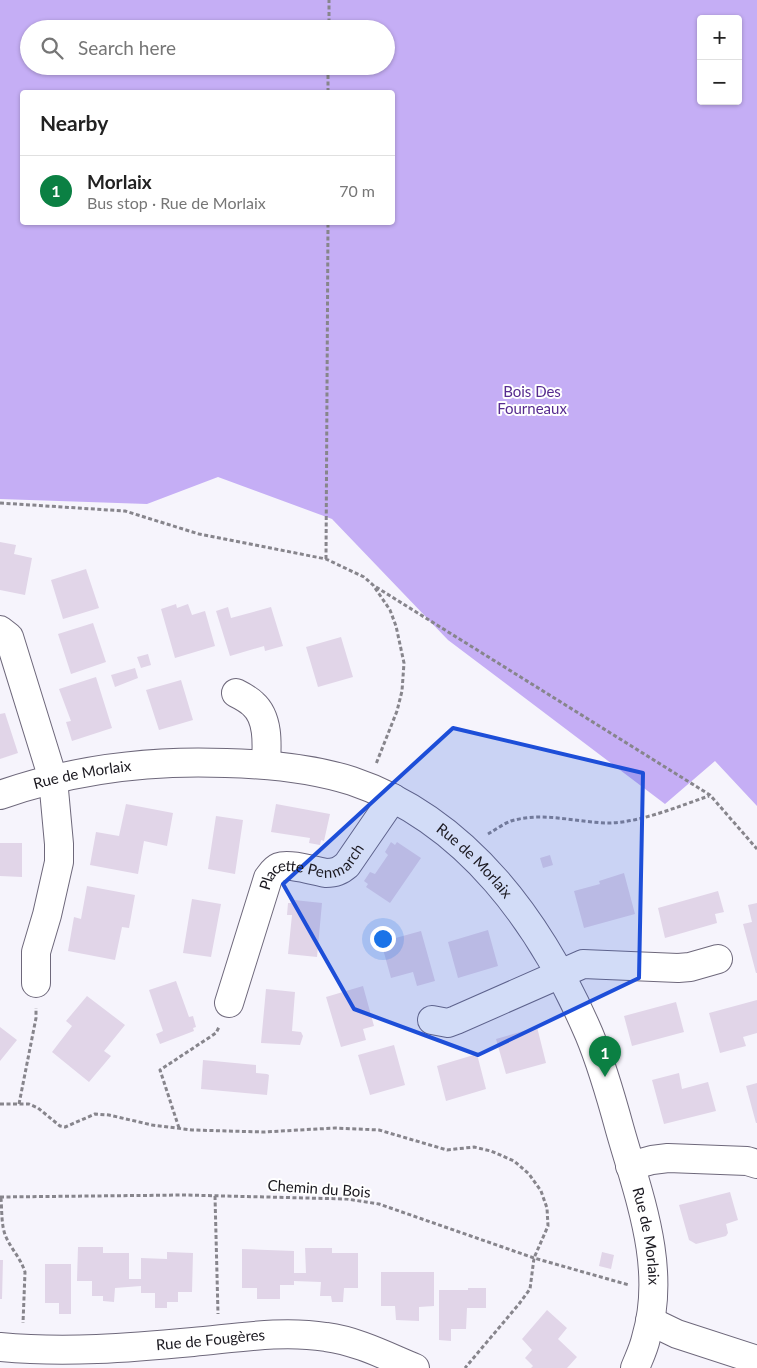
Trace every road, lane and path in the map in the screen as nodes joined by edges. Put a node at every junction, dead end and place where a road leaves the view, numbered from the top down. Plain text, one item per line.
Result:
1 (329, 0) edge
2 (329, 20) edge
3 (328, 75) edge
4 (328, 90) edge
5 (328, 225) edge
6 (0, 503) edge
7 (326, 558) junction
8 (373, 585) junction
9 (0, 630) edge
10 (236, 693) dead end
11 (266, 764) junction
12 (375, 767) dead end
13 (53, 779) junction
14 (0, 795) edge
15 (710, 795) junction
16 (393, 798) junction
17 (484, 836) dead end
18 (757, 849) edge
19 (718, 959) dead end
20 (560, 974) junction
21 (36, 983) joint
22 (229, 1003) joint
23 (432, 1020) dead end
24 (0, 1104) edge
25 (19, 1104) junction
26 (179, 1128) junction
27 (757, 1164) edge
28 (630, 1166) junction
29 (214, 1196) junction
30 (1, 1197) edge
31 (534, 1258) junction
32 (654, 1290) junction
33 (650, 1321) junction
34 (218, 1340) junction
35 (11, 1348) edge
36 (757, 1361) edge
37 (415, 1368) edge
38 (465, 1368) edge
39 (635, 1368) edge
40 (756, 1368) edge

1 - 2 path
3 - 4 path
5 - 7 path
6 - 7 path
7 - 8 path
8 - 12 path
8 - 15 path
9 - 13 street
10 - 11 street
11 - 13 street, Rue de Morlaix
11 - 16 street, Rue de Morlaix
13 - 14 street, Rue de Morlaix
13 - 21 street
15 - 17 path
15 - 18 path
16 - 20 street, Rue de Morlaix
16 - 22 street, Placette Penmarch
19 - 20 street
20 - 23 street
20 - 28 street, Rue de Morlaix
21 - 25 path
22 - 26 path
24 - 25 path
25 - 26 path
26 - 31 path
27 - 28 street
28 - 32 street, Rue de Morlaix
29 - 30 path, Chemin du Bois
29 - 31 path, Chemin du Bois
29 - 34 path
30 - 35 path
31 - 32 path, Chemin du Bois
31 - 38 path
32 - 33 street, Rue de Morlaix
33 - 36 street
33 - 39 street, Rue de Morlaix
34 - 35 street, Rue de Fougères
34 - 37 street, Rue de Fougères
36 - 40 street

